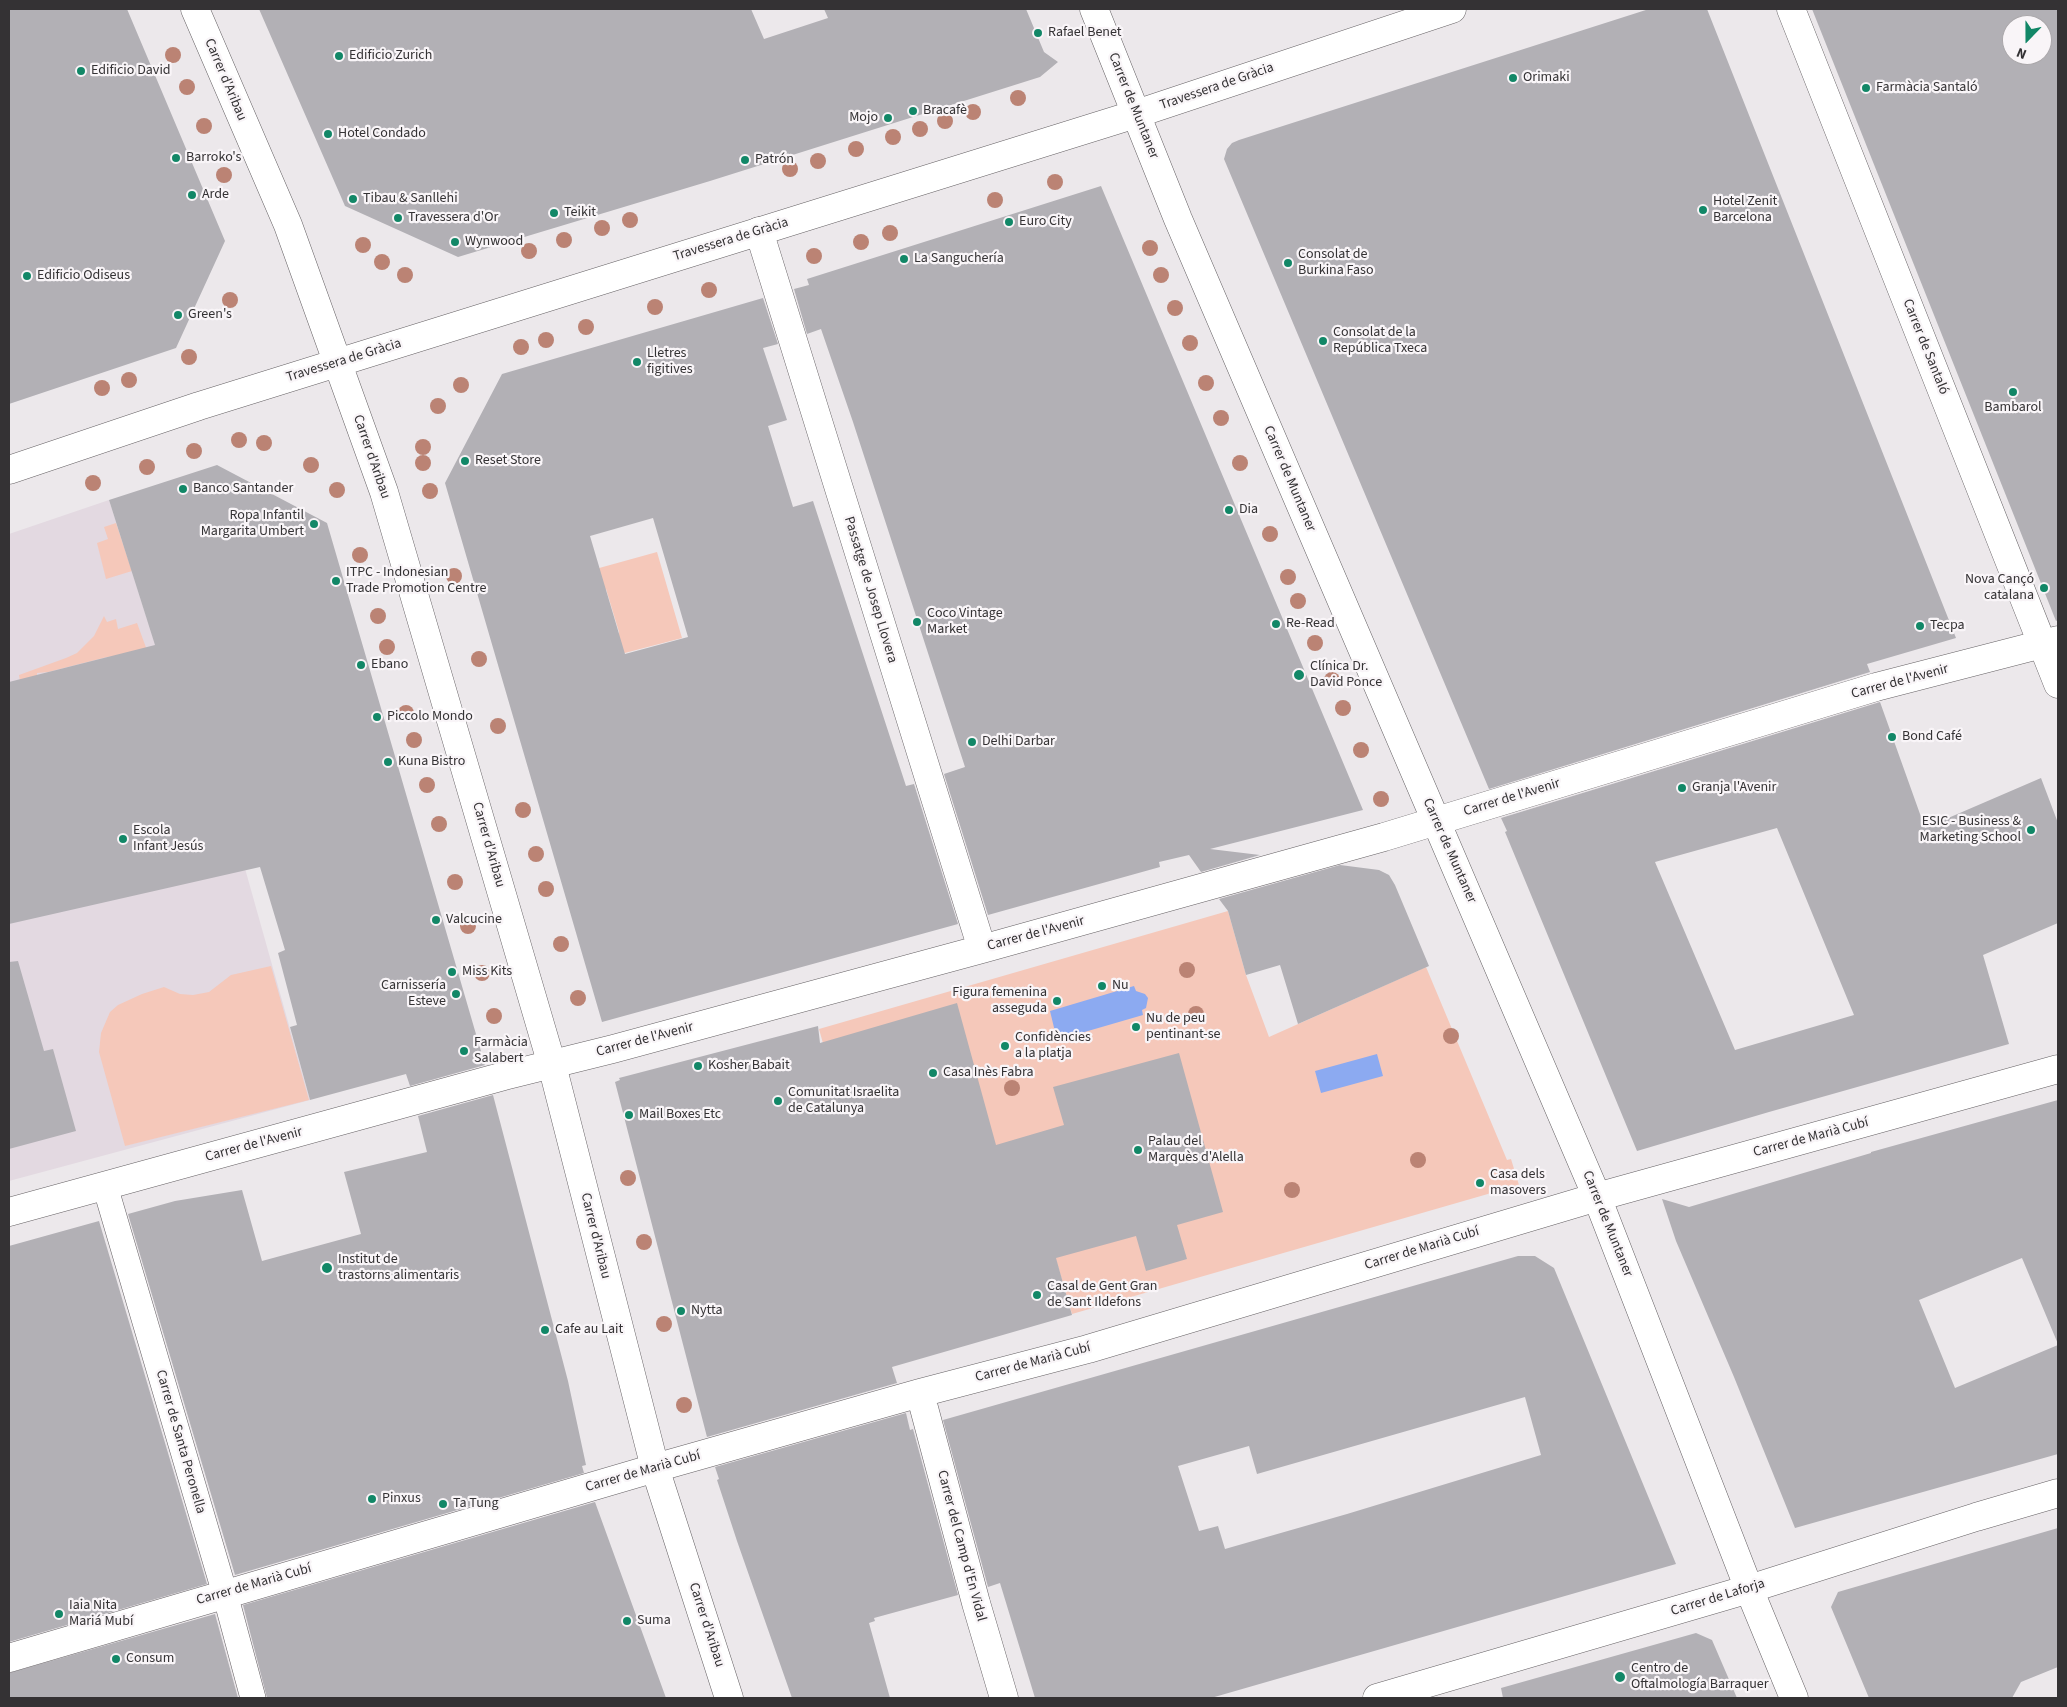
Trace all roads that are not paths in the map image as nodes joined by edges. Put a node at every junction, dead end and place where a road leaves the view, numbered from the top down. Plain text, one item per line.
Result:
1 (195, 9) edge
2 (1094, 9) edge
3 (1452, 9) edge
4 (1791, 9) edge
5 (1136, 114) junction
6 (759, 231) junction
7 (338, 363) junction
8 (9, 470) edge
9 (2051, 642) edge
10 (2058, 684) edge
11 (1436, 822) junction
12 (982, 949) junction
13 (552, 1065) junction
14 (2058, 1069) edge
15 (105, 1186) junction
16 (1597, 1197) junction
17 (9, 1212) edge
18 (920, 1393) junction
19 (655, 1468) junction
20 (2058, 1493) edge
21 (1749, 1589) junction
22 (225, 1594) junction
23 (9, 1658) edge
24 (253, 1698) edge
25 (729, 1698) edge
26 (1004, 1698) edge
27 (1377, 1698) edge
28 (1794, 1698) edge

1 - 7 street, Carrer d'Aribau
2 - 5 street, Carrer de Muntaner
3 - 5 street, Travessera de Gràcia
4 - 9 street, Carrer de Santaló
5 - 6 street, Travessera de Gràcia
5 - 11 street, Carrer de Muntaner
6 - 7 street, Travessera de Gràcia
6 - 12 street, Passatge de Josep Llovera
7 - 8 street, Travessera de Gràcia
7 - 13 street, Carrer d'Aribau
9 - 10 street, Carrer de Santaló
9 - 11 street, Carrer de l'Avenir
11 - 12 street, Carrer de l'Avenir
11 - 16 street, Carrer de Muntaner
12 - 13 street, Carrer de l'Avenir
13 - 15 street, Carrer de l'Avenir
13 - 19 street, Carrer d'Aribau
14 - 16 street, Carrer de Marià Cubí
15 - 17 street, Carrer de l'Avenir
15 - 22 street, Carrer de Santa Peronella
16 - 18 street, Carrer de Marià Cubí
16 - 21 street, Carrer de Muntaner
18 - 19 street, Carrer de Marià Cubí
18 - 26 street, Carrer del Camp d'En Vidal
19 - 22 street, Carrer de Marià Cubí
19 - 25 street, Carrer d'Aribau
20 - 21 street, Carrer de Laforja
21 - 27 street, Carrer de Laforja
21 - 28 street, Carrer de Muntaner
22 - 23 street, Carrer de Marià Cubí
22 - 24 street, Carrer de Santa Peronella

